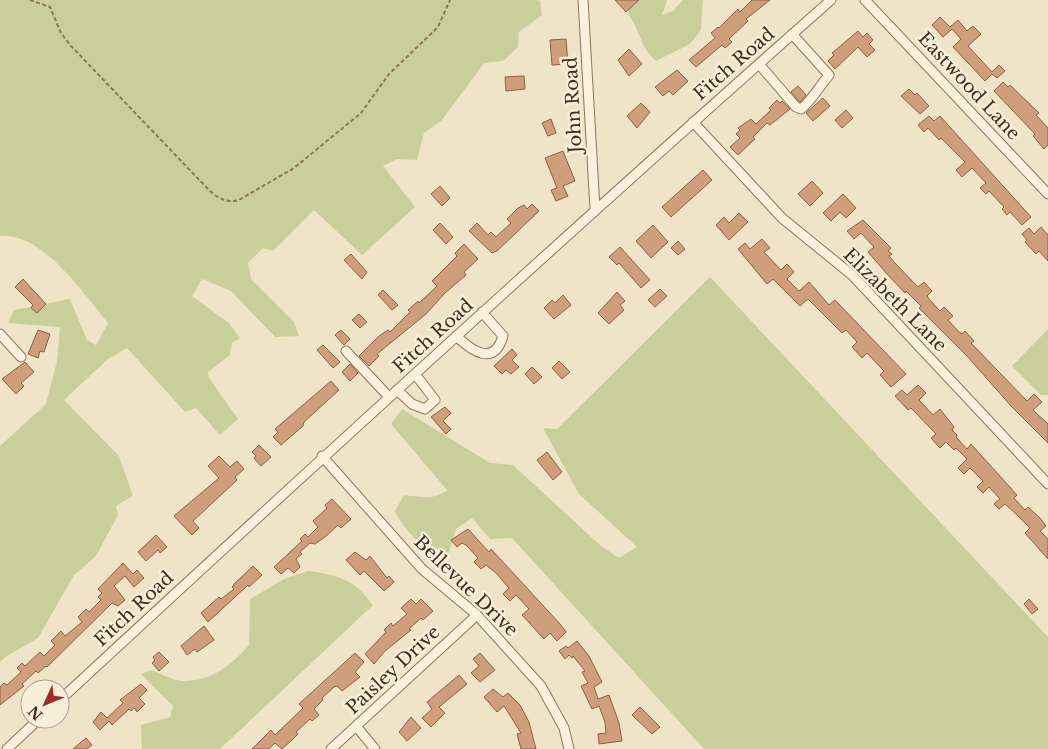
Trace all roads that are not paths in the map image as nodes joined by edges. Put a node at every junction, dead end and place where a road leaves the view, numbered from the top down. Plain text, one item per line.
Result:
1 (583, 0) edge
2 (831, 0) edge
3 (866, 0) edge
4 (792, 34) junction
5 (759, 64) junction
6 (692, 122) junction
7 (1048, 194) edge
8 (595, 208) junction
9 (482, 312) junction
10 (0, 334) edge
11 (456, 336) junction
12 (346, 351) dead end
13 (21, 356) dead end
14 (415, 374) junction
15 (397, 390) junction
16 (390, 397) junction
17 (322, 456) junction
18 (1048, 484) edge
19 (477, 615) junction
20 (70, 691) edge
21 (356, 726) junction
22 (28, 729) edge
23 (7, 749) edge
24 (331, 749) edge
25 (375, 749) edge
26 (569, 749) edge

1 - 8 street, John Road
2 - 4 street, Fitch Road
3 - 7 street, Eastwood Lane
4 - 5 street, Fitch Road
4 - 5 street
5 - 6 street, Fitch Road
6 - 8 street, Fitch Road
6 - 18 street, Elizabeth Lane
8 - 9 street, Fitch Road
9 - 11 street, Fitch Road
9 - 11 street
10 - 13 street
11 - 14 street, Fitch Road
12 - 16 street
14 - 15 street, Fitch Road
14 - 15 street
15 - 16 street, Fitch Road
16 - 17 street, Fitch Road
17 - 19 street, Bellevue Drive
17 - 20 street, Fitch Road
19 - 21 street, Paisley Drive
19 - 26 street, Bellevue Drive
21 - 24 street, Paisley Drive
21 - 25 street
22 - 23 street

